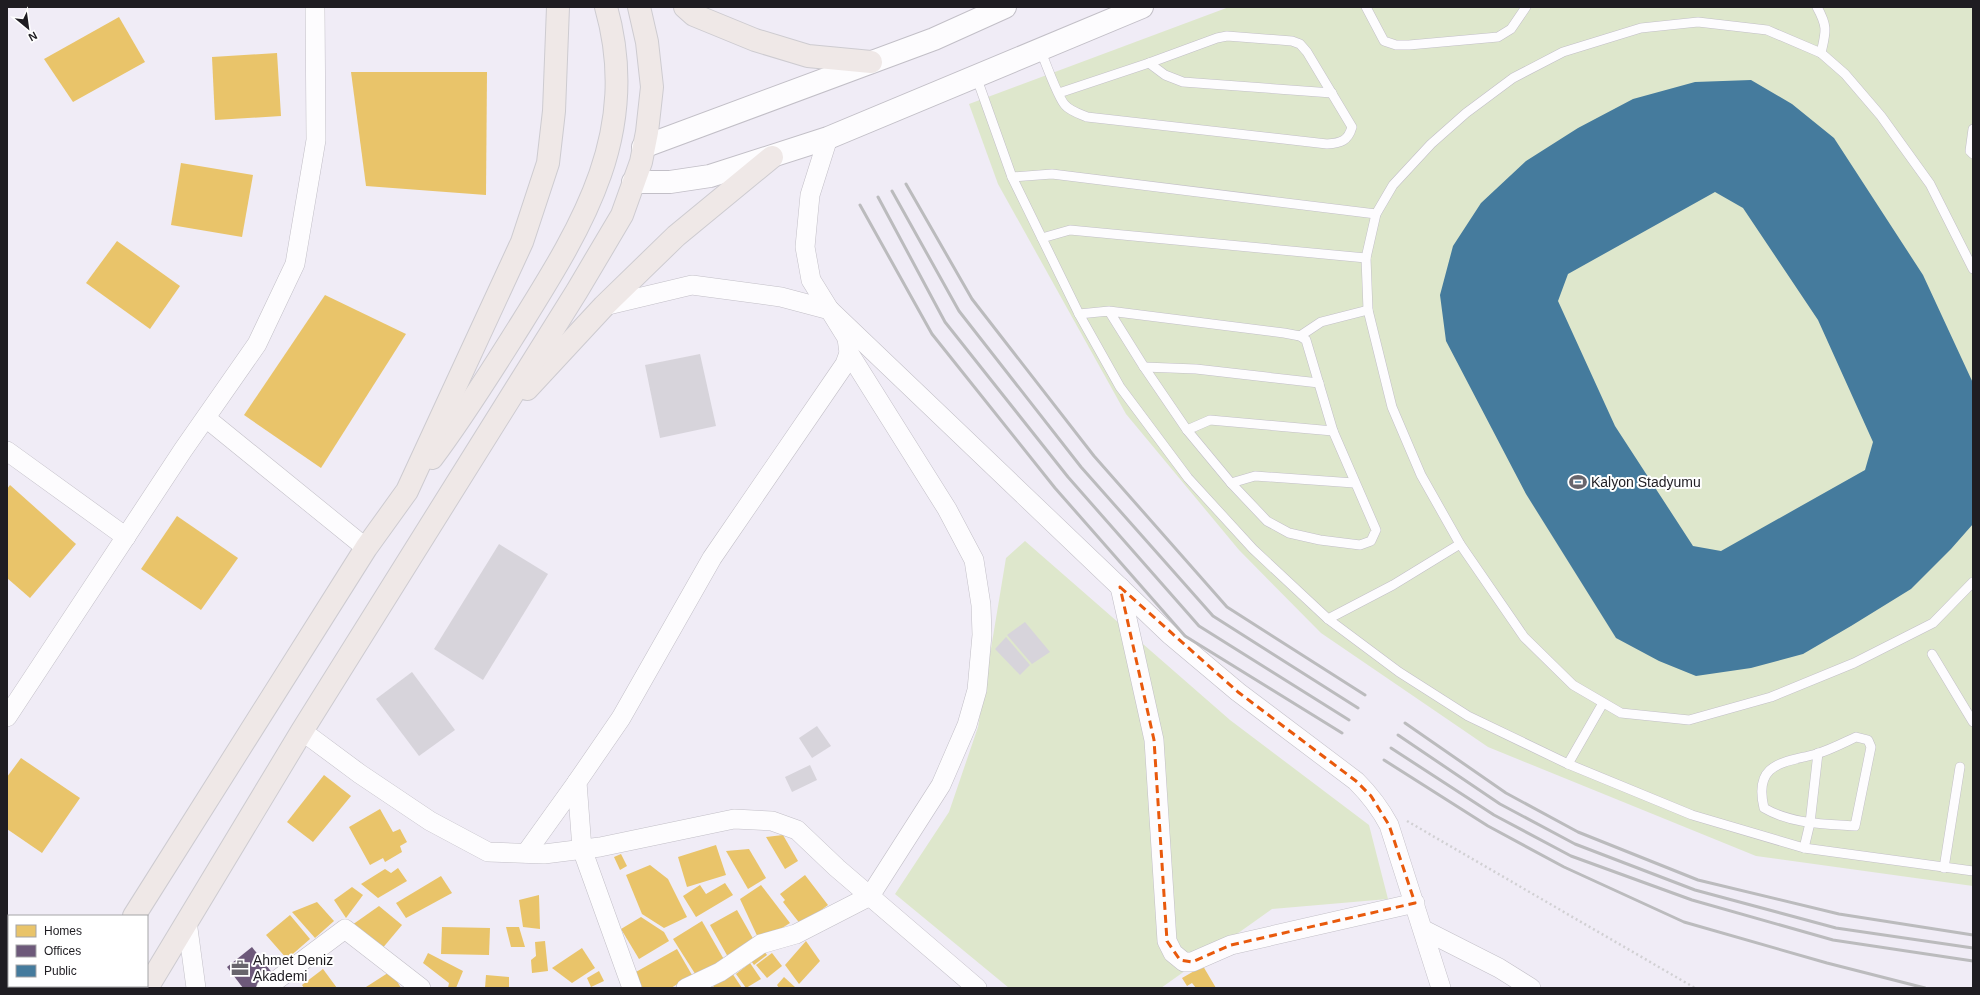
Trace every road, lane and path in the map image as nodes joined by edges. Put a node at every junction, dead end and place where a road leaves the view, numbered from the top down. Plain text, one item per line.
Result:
1 (315, 7) edge
2 (558, 7) edge
3 (606, 7) edge
4 (639, 7) edge
5 (685, 7) edge
6 (1005, 7) edge
7 (1142, 7) edge
8 (1366, 7) edge
9 (1526, 7) edge
10 (1817, 7) edge
11 (1040, 49) junction
12 (1821, 53) junction
13 (871, 62) junction
14 (1149, 63) junction
15 (976, 76) junction
16 (1059, 93) junction
17 (1332, 93) junction
18 (1973, 129) edge
19 (828, 138) junction
20 (643, 147) junction
21 (608, 148) junction
22 (1973, 154) edge
23 (772, 157) junction
24 (601, 172) junction
25 (1012, 177) junction
26 (633, 182) junction
27 (1376, 214) junction
28 (1042, 238) junction
29 (1366, 258) junction
30 (1973, 269) edge
31 (604, 306) junction
32 (830, 310) junction
33 (1368, 310) junction
34 (1109, 311) junction
35 (1079, 314) junction
36 (1300, 336) junction
37 (849, 353) junction
38 (1144, 367) junction
39 (1319, 383) junction
40 (206, 418) junction
41 (491, 428) junction
42 (1187, 430) junction
43 (1333, 431) junction
44 (7, 451) edge
45 (1231, 483) junction
46 (1354, 483) junction
47 (407, 491) junction
48 (126, 537) junction
49 (1460, 544) junction
50 (366, 548) junction
51 (1973, 582) edge
52 (1120, 587) junction
53 (1328, 619) junction
54 (1932, 654) dead end
55 (1603, 703) junction
56 (7, 717) edge
57 (1973, 722) edge
58 (302, 731) junction
59 (1818, 753) junction
60 (1568, 764) junction
61 (1960, 767) dead end
62 (578, 782) junction
63 (1406, 820) dead end
64 (1810, 823) junction
65 (1804, 848) junction
66 (582, 849) junction
67 (526, 853) junction
68 (1944, 868) junction
69 (1973, 871) edge
70 (870, 896) junction
71 (1415, 903) junction
72 (135, 915) edge
73 (187, 921) junction
74 (1424, 930) junction
75 (148, 986) edge
76 (196, 988) edge
77 (266, 988) edge
78 (421, 988) edge
79 (632, 988) edge
80 (686, 988) edge
81 (977, 988) edge
82 (1441, 988) edge
83 (1531, 988) edge
84 (1695, 988) edge

1 - 40 street
2 - 47 main road
3 - 21 main road
4 - 20 main road
5 - 13 main road
6 - 13 street
7 - 11 street
8 - 9 lane
10 - 12 lane
11 - 15 street
11 - 16 lane
12 - 27 lane
12 - 30 lane
13 - 20 street
14 - 16 lane
14 - 17 lane
14 - 17 lane
15 - 19 street
15 - 25 lane
16 - 17 lane
18 - 22 lane
19 - 23 street
19 - 32 street
20 - 21 main road
20 - 26 main road
21 - 24 main road
23 - 26 street
23 - 31 main road
24 - 26 main road
24 - 47 main road
25 - 27 lane
25 - 28 lane
26 - 41 main road
27 - 29 lane
28 - 29 lane
28 - 35 lane
29 - 33 lane
31 - 32 street
31 - 41 main road
32 - 37 street
32 - 52 street
33 - 36 lane
33 - 49 lane
34 - 35 lane
34 - 36 lane
34 - 38 lane
35 - 53 lane
36 - 39 lane
37 - 62 street
37 - 70 street
38 - 39 lane
38 - 42 lane
39 - 43 lane
40 - 48 street
40 - 50 street
41 - 58 main road
42 - 43 lane
42 - 45 lane
43 - 46 lane
44 - 48 street
45 - 46 lane
45 - 46 lane
47 - 50 main road
48 - 56 street
49 - 53 lane
49 - 55 lane
50 - 72 main road
51 - 55 lane
52 - 71 street
52 - 71 street
53 - 60 lane
54 - 57 lane
55 - 60 lane
58 - 67 street
58 - 73 main road
59 - 64 lane
59 - 64 lane
59 - 64 lane
60 - 65 lane
61 - 68 lane
62 - 66 street
62 - 67 street
63 - 84 path
64 - 65 lane
65 - 68 lane
66 - 67 street
66 - 70 street
66 - 79 street
68 - 69 lane
70 - 80 street
70 - 81 street
71 - 74 street
73 - 75 main road
73 - 76 street
74 - 82 street
74 - 83 street
77 - 78 street

